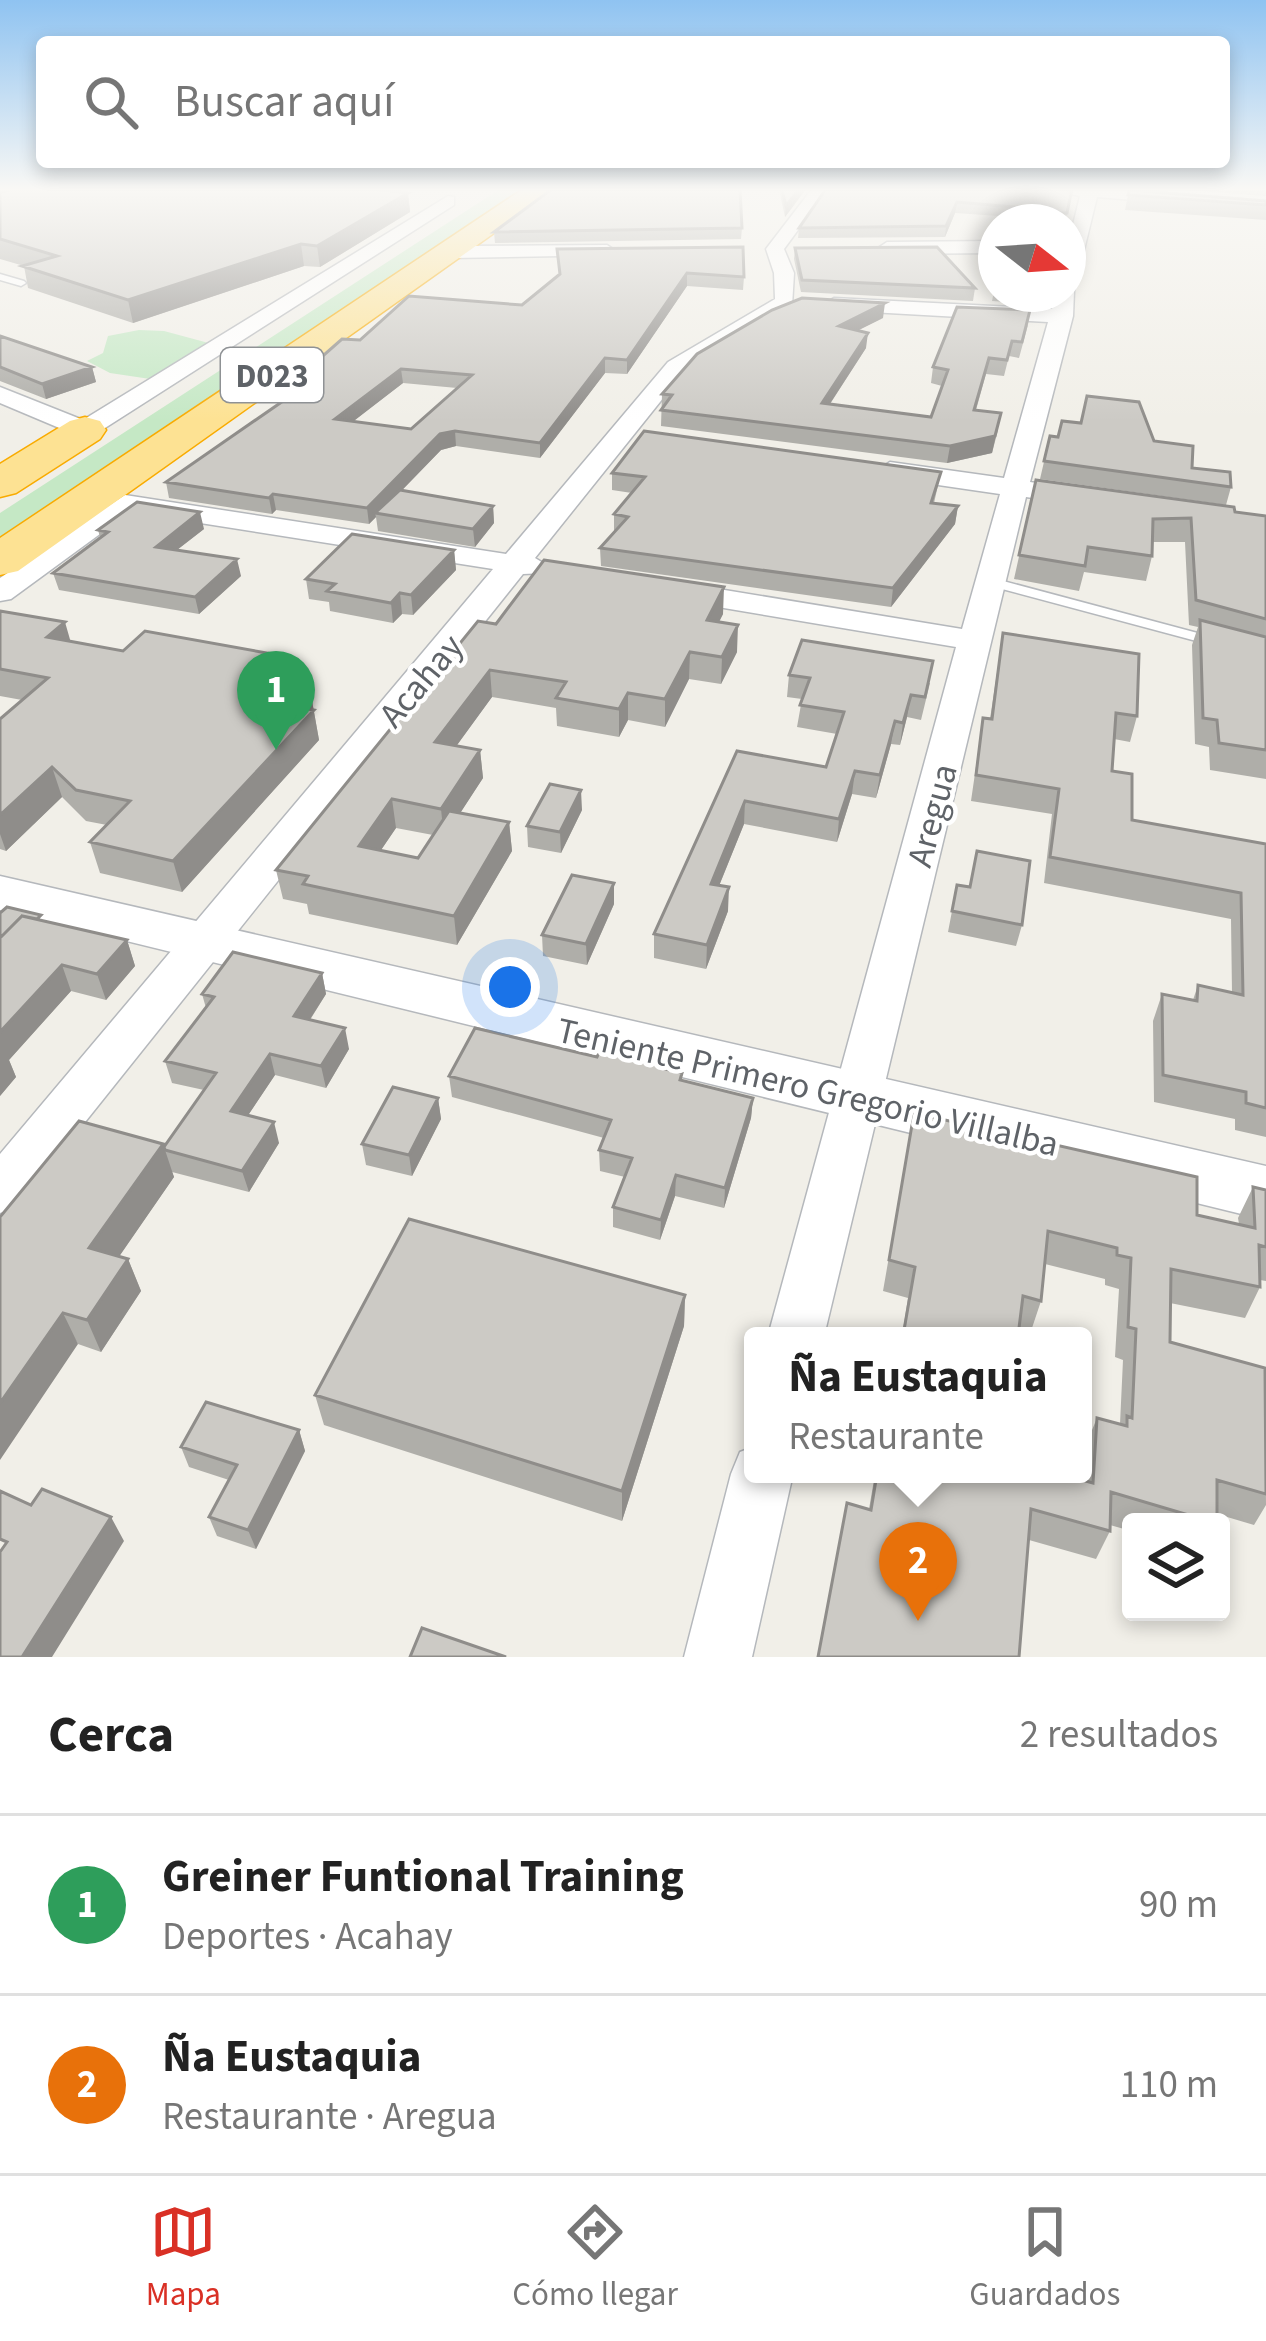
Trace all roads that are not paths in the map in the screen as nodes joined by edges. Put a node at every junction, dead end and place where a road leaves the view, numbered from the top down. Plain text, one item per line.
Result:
1 (338, 266) edge
2 (373, 266) edge
3 (433, 266) edge
4 (437, 266) edge
5 (781, 266) edge
6 (0, 277) edge
7 (21, 283) edge
8 (978, 299) edge
9 (785, 302) junction
10 (1062, 312) edge
11 (0, 394) edge
12 (85, 430) junction
13 (854, 465) edge
14 (0, 483) edge
15 (1015, 487) junction
16 (1060, 494) edge
17 (125, 503) junction
18 (0, 505) edge
19 (0, 560) edge
20 (516, 564) junction
21 (562, 572) edge
22 (992, 582) junction
23 (655, 587) edge
24 (0, 592) edge
25 (978, 641) junction
26 (1243, 649) edge
27 (0, 893) edge
28 (202, 944) junction
29 (854, 1097) junction
30 (0, 1191) edge
31 (1266, 1193) edge
32 (798, 1327) edge
33 (760, 1483) edge
34 (718, 1657) edge

1 - 12 street
2 - 18 highway, D023
3 - 19 highway, D023
4 - 17 highway
5 - 9 street
6 - 7 lane
8 - 9 street
9 - 20 street, Acahay
10 - 15 street, Aregua
11 - 12 street
12 - 14 highway
13 - 15 street
15 - 16 street
15 - 22 street, Aregua
17 - 20 street
17 - 24 street
20 - 21 street
20 - 28 street, Acahay
22 - 25 street, Aregua
22 - 26 lane
23 - 25 street
25 - 29 street, Aregua
27 - 28 street, Teniente Primero Gregorio Villalba
28 - 29 street, Teniente Primero Gregorio Villalba
28 - 30 street, Acahay
29 - 31 street, Teniente Primero Gregorio Villalba
29 - 32 street, Aregua
33 - 34 street

